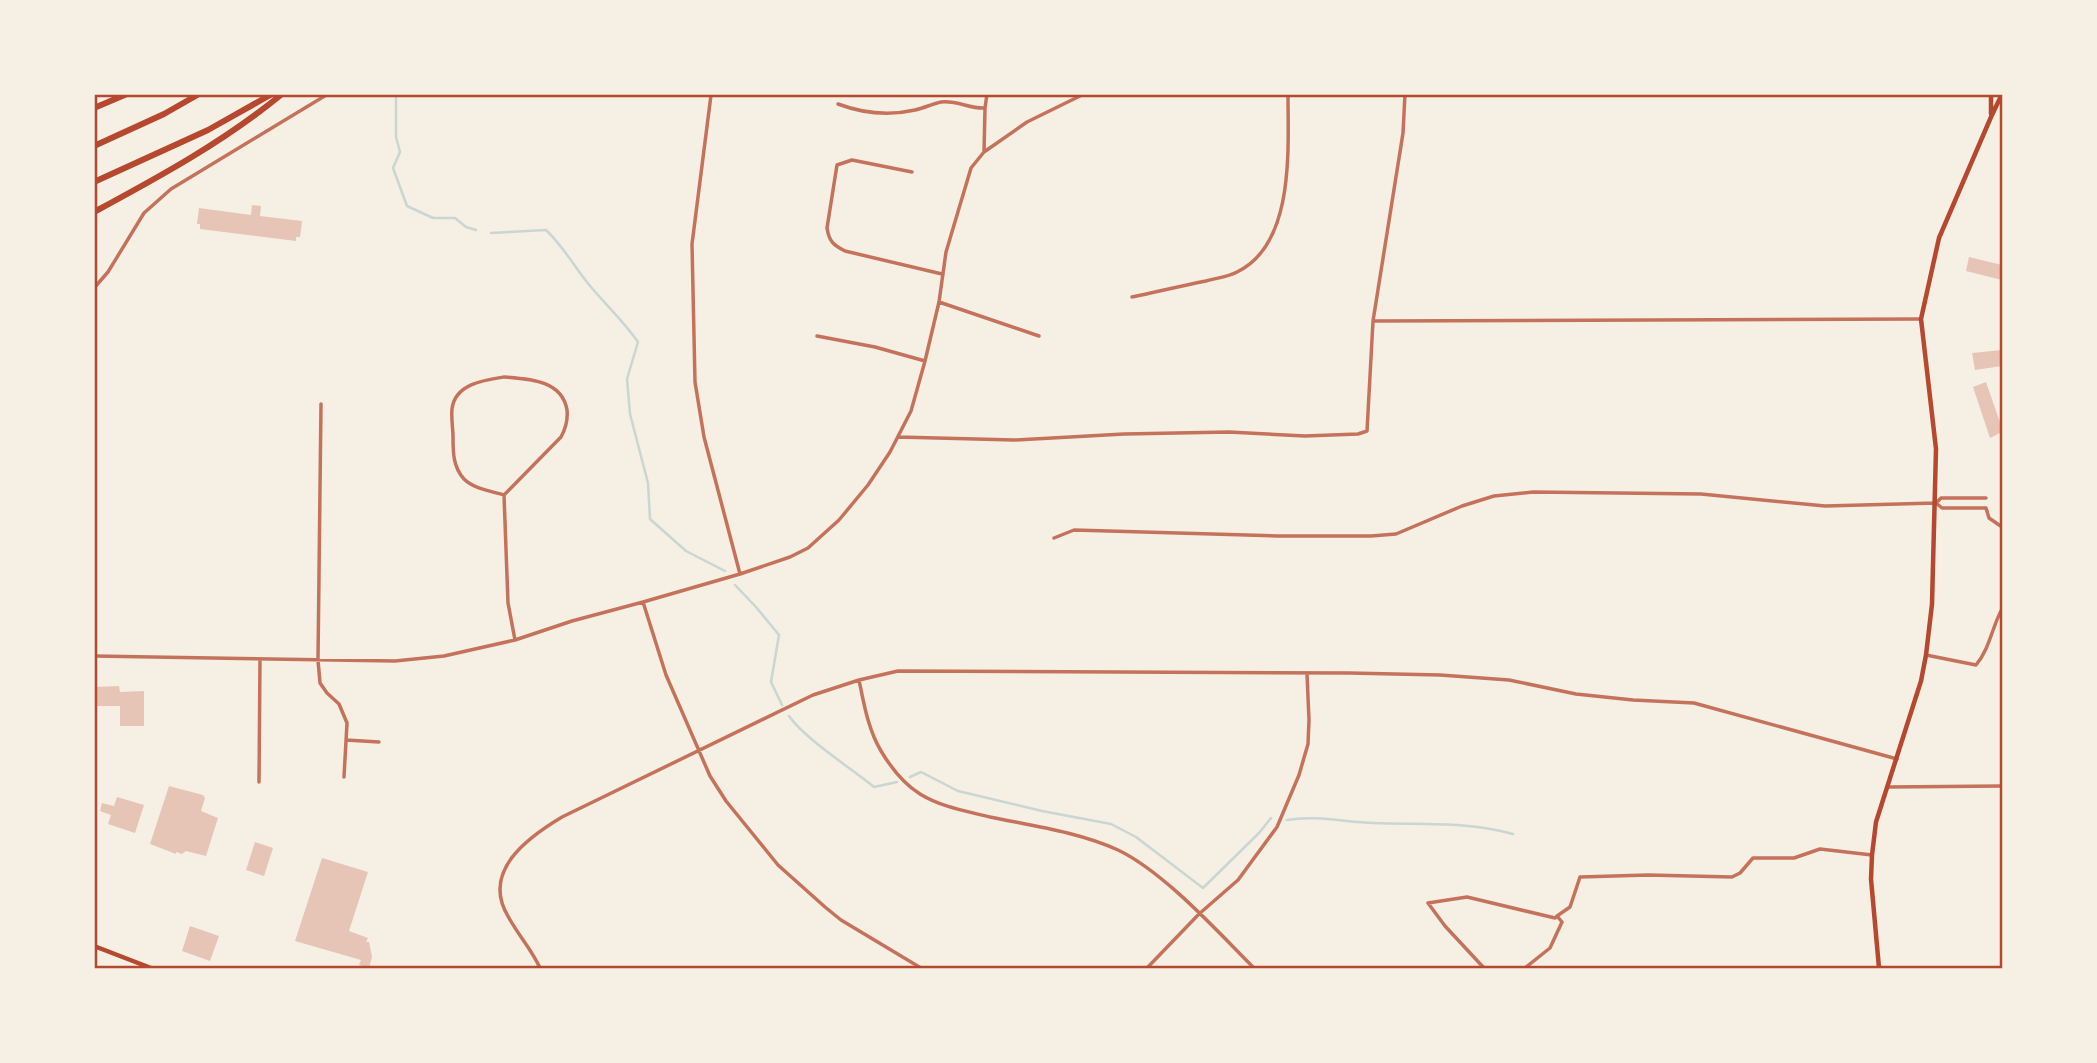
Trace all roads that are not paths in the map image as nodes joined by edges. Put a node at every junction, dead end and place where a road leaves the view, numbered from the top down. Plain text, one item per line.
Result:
1 (127, 94) edge
2 (200, 94) edge
3 (272, 94) edge
4 (282, 94) edge
5 (328, 94) edge
6 (987, 94) edge
7 (1084, 94) edge
8 (1288, 94) edge
9 (1405, 94) edge
10 (1991, 94) edge
11 (2002, 94) edge
12 (711, 95) edge
13 (838, 104) dead end
14 (985, 107) junction
15 (94, 108) edge
16 (1990, 117) junction
17 (94, 146) edge
18 (984, 152) junction
19 (912, 172) dead end
20 (94, 182) edge
21 (94, 212) edge
22 (942, 274) junction
23 (94, 288) edge
24 (1132, 298) dead end
25 (939, 302) junction
26 (1921, 319) junction
27 (1373, 321) junction
28 (817, 336) dead end
29 (1039, 336) dead end
30 (925, 361) junction
31 (321, 404) dead end
32 (898, 437) junction
33 (504, 495) junction
34 (1986, 498) dead end
35 (1936, 503) junction
36 (2003, 527) edge
37 (1054, 538) dead end
38 (740, 574) junction
39 (643, 603) junction
40 (2003, 609) edge
41 (515, 640) junction
42 (1926, 655) junction
43 (94, 656) edge
44 (260, 659) junction
45 (318, 660) junction
46 (1307, 674) junction
47 (859, 680) junction
48 (346, 740) junction
49 (379, 742) dead end
50 (700, 750) junction
51 (1897, 759) junction
52 (344, 777) dead end
53 (259, 782) dead end
54 (2003, 786) edge
55 (1888, 787) junction
56 (1872, 855) junction
57 (1199, 914) junction
58 (1557, 916) junction
59 (94, 946) edge
60 (151, 968) edge
61 (540, 968) edge
62 (920, 968) edge
63 (1147, 968) edge
64 (1254, 968) edge
65 (1484, 968) edge
66 (1525, 968) edge
67 (1880, 968) edge

1 - 15 highway
2 - 17 highway
3 - 20 highway
4 - 21 highway
5 - 23 street
6 - 14 street
7 - 18 street
8 - 24 street
9 - 27 street
10 - 16 main road
11 - 16 main road
12 - 38 street
13 - 14 street
14 - 18 street
16 - 26 main road
18 - 22 street
19 - 22 street
22 - 25 street
25 - 29 street
25 - 30 street
26 - 27 street
26 - 35 main road
27 - 32 street
28 - 30 street
30 - 32 street
31 - 45 street
32 - 38 street
33 - 33 street
33 - 41 street
34 - 35 street
35 - 36 street
35 - 37 street
35 - 42 main road
38 - 39 street
39 - 41 street
39 - 50 street
40 - 42 street
41 - 45 street
42 - 51 main road
43 - 44 street
44 - 45 street
44 - 53 street
45 - 48 street
46 - 47 street
46 - 51 street
46 - 57 street
47 - 50 street
47 - 57 street
48 - 49 street
48 - 52 street
50 - 61 street
50 - 62 street
51 - 55 main road
54 - 55 street
55 - 56 main road
56 - 58 street
56 - 67 main road
57 - 63 street
57 - 64 street
58 - 65 street
58 - 66 street
59 - 60 main road

